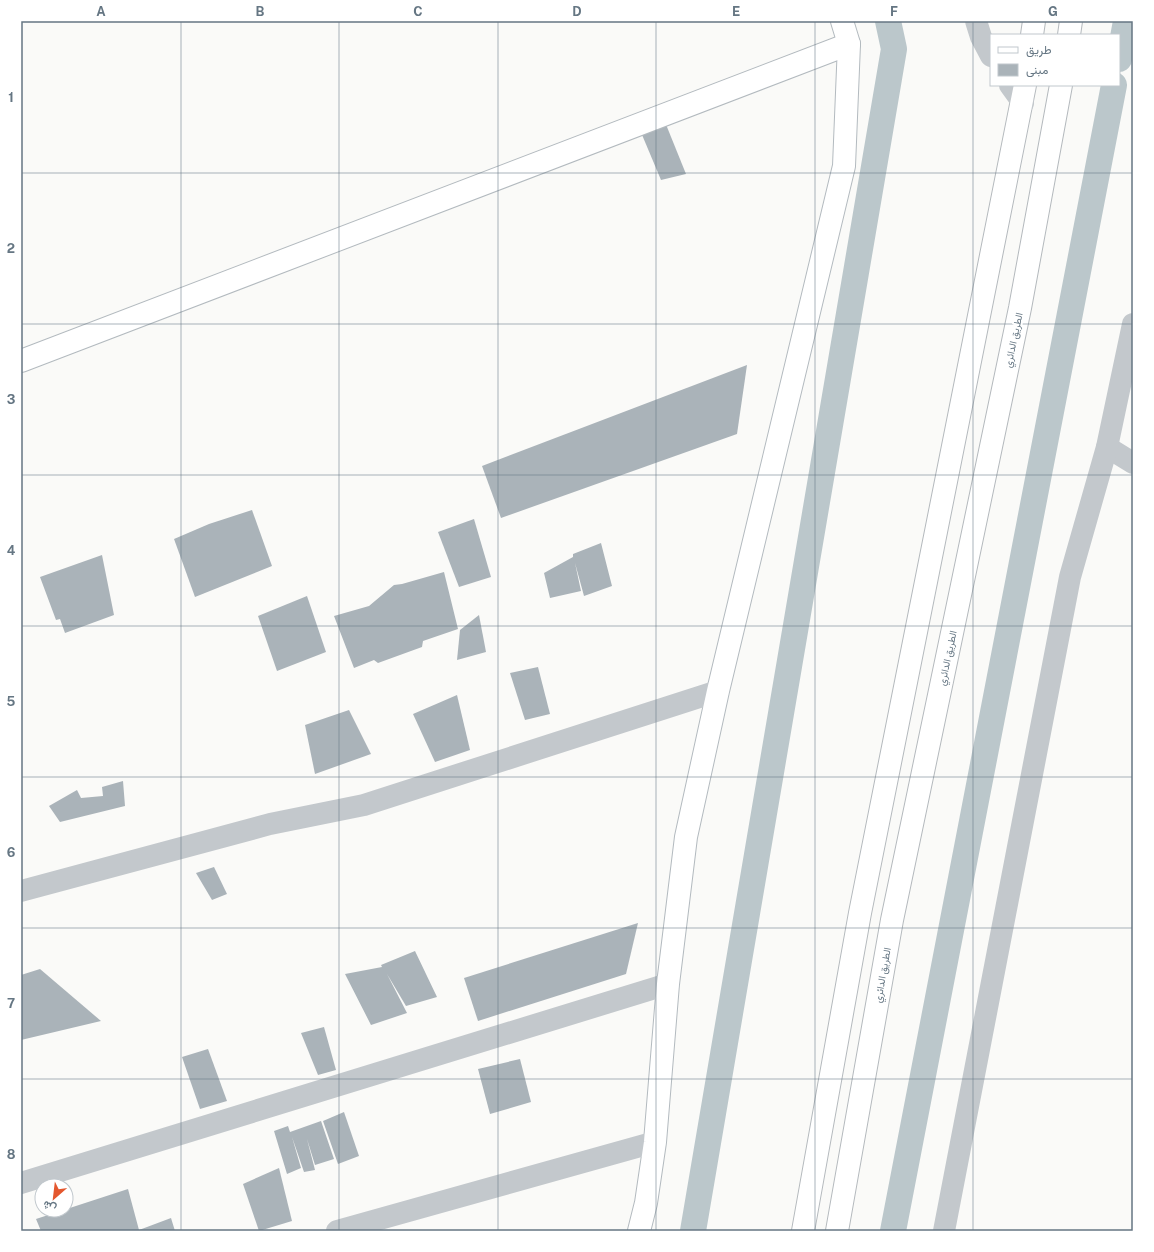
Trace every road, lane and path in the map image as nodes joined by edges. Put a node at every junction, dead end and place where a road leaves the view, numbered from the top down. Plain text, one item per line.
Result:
1 (842, 21) edge
2 (976, 21) edge
3 (1034, 21) edge
4 (1071, 21) edge
5 (1032, 34) edge
6 (1069, 34) edge
7 (849, 44) junction
8 (990, 54) edge
9 (1012, 86) edge
10 (1061, 86) edge
11 (1024, 94) edge
12 (1133, 324) edge
13 (21, 361) edge
14 (1107, 447) junction
15 (1133, 463) edge
16 (718, 692) junction
17 (21, 891) edge
18 (668, 984) junction
19 (655, 1142) junction
20 (21, 1183) edge
21 (337, 1231) edge
22 (639, 1231) edge
23 (803, 1231) edge
24 (837, 1231) edge
25 (944, 1231) edge

1 - 7 main road
2 - 8 street
3 - 5 main road
4 - 6 main road
7 - 13 main road
7 - 16 main road
9 - 11 street
10 - 24 main road, الطريق الدائري
11 - 23 main road
12 - 14 street
14 - 15 street
14 - 25 street
16 - 17 street
16 - 18 main road
18 - 19 main road
18 - 20 street
19 - 21 street
19 - 22 main road

